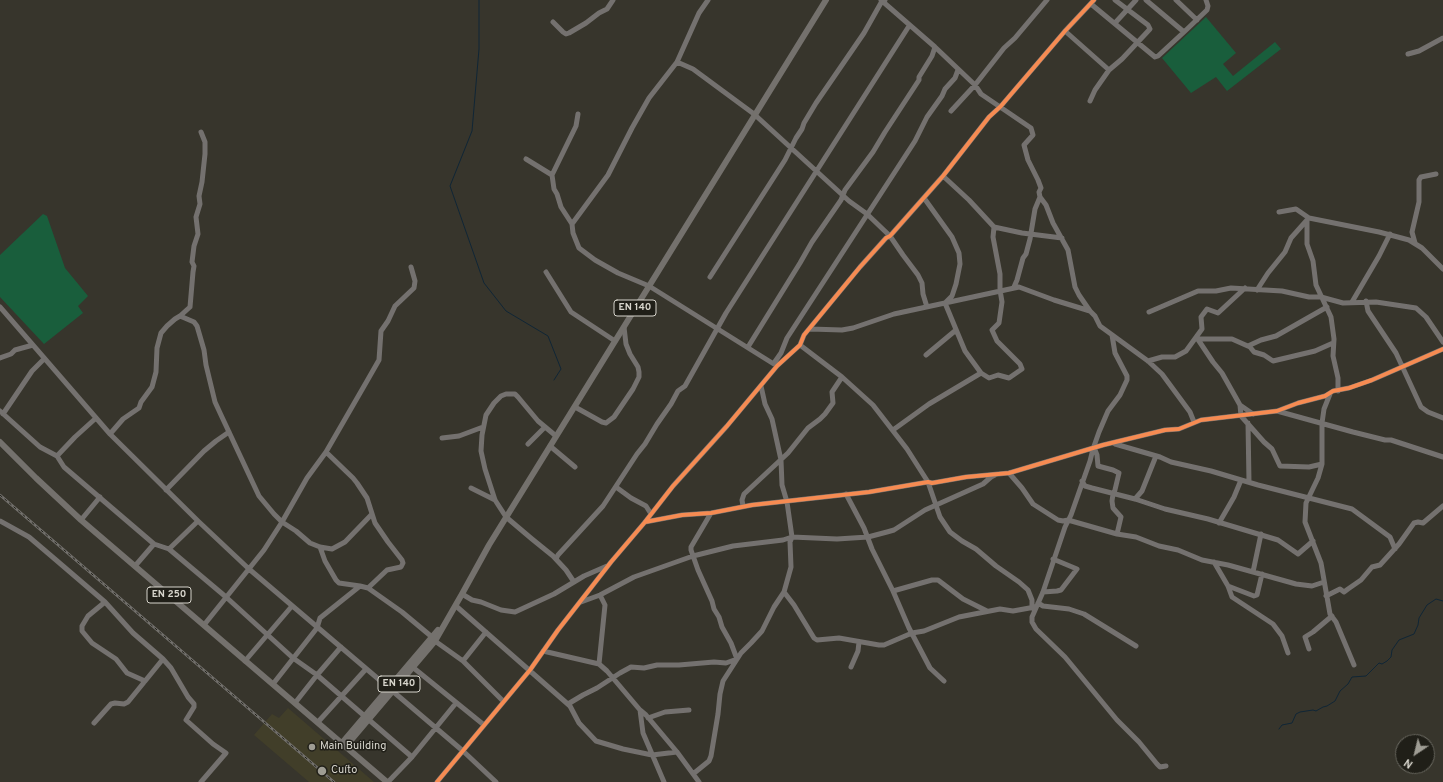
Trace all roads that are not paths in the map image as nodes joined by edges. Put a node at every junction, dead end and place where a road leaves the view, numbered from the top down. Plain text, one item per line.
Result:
1 (612, 0) edge
2 (708, 0) edge
3 (826, 0) edge
4 (883, 0) edge
5 (1047, 0) edge
6 (1116, 0) edge
7 (1136, 0) edge
8 (1146, 0) edge
9 (1176, 0) edge
10 (1206, 0) edge
11 (1093, 2) edge
12 (1128, 10) junction
13 (1197, 20) junction
14 (553, 22) dead end
15 (1114, 23) junction
16 (909, 26) junction
17 (1065, 32) junction
18 (1184, 32) junction
19 (1443, 38) edge
20 (1137, 43) junction
21 (935, 47) junction
22 (1408, 54) dead end
23 (677, 62) junction
24 (958, 70) junction
25 (1109, 70) junction
26 (975, 85) junction
27 (1090, 101) dead end
28 (1001, 106) junction
29 (951, 111) dead end
30 (578, 114) dead end
31 (754, 114) junction
32 (201, 132) dead end
33 (792, 147) junction
34 (526, 159) dead end
35 (817, 172) junction
36 (1436, 174) dead end
37 (552, 175) junction
38 (943, 176) junction
39 (844, 195) junction
40 (1040, 196) junction
41 (924, 198) junction
42 (1279, 212) dead end
43 (867, 214) junction
44 (1308, 219) junction
45 (572, 224) junction
46 (994, 227) junction
47 (1031, 233) junction
48 (1390, 234) junction
49 (890, 236) junction
50 (1062, 238) junction
51 (1414, 243) junction
52 (411, 267) dead end
53 (1442, 267) edge
54 (546, 272) dead end
55 (710, 278) dead end
56 (649, 286) junction
57 (1014, 287) junction
58 (1245, 288) junction
59 (1000, 290) junction
60 (1257, 290) junction
61 (1321, 297) junction
62 (1366, 301) junction
63 (1352, 302) junction
64 (945, 303) junction
65 (927, 307) junction
66 (1327, 307) junction
67 (1, 310) edge
68 (1090, 311) junction
69 (1149, 312) dead end
70 (180, 316) junction
71 (624, 327) junction
72 (717, 329) junction
73 (810, 329) junction
74 (956, 330) junction
75 (1112, 335) junction
76 (1198, 339) junction
77 (615, 341) junction
78 (1443, 342) edge
79 (1333, 343) junction
80 (33, 345) junction
81 (800, 345) junction
82 (1248, 346) junction
83 (748, 348) junction
84 (1443, 349) edge
85 (926, 355) dead end
86 (0, 358) edge
87 (44, 359) junction
88 (1148, 361) junction
89 (776, 365) junction
90 (1403, 367) junction
91 (981, 373) junction
92 (842, 377) junction
93 (761, 386) junction
94 (1338, 391) junction
95 (1330, 393) junction
96 (1240, 405) junction
97 (575, 407) junction
98 (1277, 411) junction
99 (2, 413) edge
100 (1253, 414) junction
101 (1241, 416) junction
102 (96, 418) junction
103 (1443, 418) edge
104 (1194, 422) junction
105 (1248, 423) junction
106 (1322, 423) junction
107 (544, 427) junction
108 (483, 428) junction
109 (894, 430) junction
110 (229, 432) junction
111 (110, 434) junction
112 (556, 436) junction
113 (442, 438) dead end
114 (0, 442) edge
115 (1112, 443) junction
116 (528, 444) dead end
117 (550, 446) junction
118 (1093, 449) junction
119 (326, 452) junction
120 (57, 456) junction
121 (1156, 456) junction
122 (1443, 457) edge
123 (781, 460) junction
124 (1322, 464) junction
125 (575, 467) dead end
126 (1009, 472) junction
127 (997, 474) junction
128 (1241, 480) junction
129 (1082, 481) junction
130 (928, 482) junction
131 (1249, 482) junction
132 (616, 487) junction
133 (471, 488) dead end
134 (166, 490) junction
135 (846, 494) junction
136 (1114, 494) junction
137 (100, 497) junction
138 (1136, 499) junction
139 (1308, 499) junction
140 (495, 500) junction
141 (787, 502) junction
142 (936, 504) junction
143 (743, 506) junction
144 (1443, 506) edge
145 (711, 513) junction
146 (372, 514) junction
147 (651, 514) junction
148 (506, 516) junction
149 (81, 520) junction
150 (1068, 520) junction
151 (0, 521) edge
152 (198, 521) junction
153 (282, 522) junction
154 (645, 522) junction
155 (1219, 523) junction
156 (1117, 534) junction
157 (1261, 534) junction
158 (792, 537) junction
159 (868, 537) junction
160 (1313, 541) junction
161 (154, 544) junction
162 (320, 548) junction
163 (169, 549) junction
164 (1395, 549) junction
165 (555, 556) junction
166 (693, 556) junction
167 (1053, 559) junction
168 (1214, 562) junction
169 (609, 565) junction
170 (135, 566) junction
171 (249, 569) junction
172 (1253, 572) junction
173 (1262, 574) junction
174 (574, 582) junction
175 (1324, 582) junction
176 (360, 586) junction
177 (1228, 586) junction
178 (368, 588) junction
179 (893, 591) junction
180 (784, 592) junction
181 (1043, 592) junction
182 (462, 594) junction
183 (600, 595) junction
184 (1326, 596) junction
185 (226, 597) junction
186 (105, 602) junction
187 (580, 602) junction
188 (292, 606) junction
189 (456, 606) junction
190 (1035, 606) junction
191 (988, 611) junction
192 (1332, 616) junction
193 (204, 625) junction
194 (317, 628) junction
195 (486, 632) junction
196 (912, 633) junction
197 (268, 634) junction
198 (433, 639) junction
199 (859, 642) junction
200 (1136, 646) dead end
201 (341, 647) junction
202 (1309, 649) dead end
203 (543, 651) junction
204 (1288, 653) dead end
205 (293, 658) junction
206 (163, 659) junction
207 (737, 659) junction
208 (245, 661) junction
209 (462, 661) junction
210 (599, 664) junction
211 (1354, 665) dead end
212 (411, 666) junction
213 (851, 667) dead end
214 (366, 669) junction
215 (530, 670) junction
216 (317, 675) junction
217 (613, 677) junction
218 (145, 681) junction
219 (944, 681) dead end
220 (273, 684) junction
221 (391, 690) junction
222 (341, 696) junction
223 (503, 701) junction
224 (295, 703) junction
225 (456, 703) junction
226 (568, 704) junction
227 (640, 710) junction
228 (689, 710) dead end
229 (367, 718) junction
230 (648, 718) junction
231 (318, 722) junction
232 (94, 723) dead end
233 (484, 725) junction
234 (436, 729) junction
235 (344, 744) junction
236 (463, 752) junction
237 (677, 752) junction
238 (652, 755) junction
239 (412, 757) junction
240 (1166, 766) dead end
241 (693, 774) junction
242 (201, 782) edge
243 (388, 782) edge
244 (437, 782) edge
245 (496, 782) edge
246 (664, 782) edge
247 (699, 782) edge

1 - 14 street
2 - 23 street
3 - 31 main road, EN 140
4 - 16 street
4 - 33 street
5 - 26 street
6 - 12 street
7 - 12 street
8 - 18 street
9 - 13 street
10 - 13 street
11 - 15 street
11 - 17 street
12 - 15 street
12 - 20 street
13 - 18 street
15 - 20 street
16 - 21 street
16 - 35 street
17 - 25 street
17 - 28 street
18 - 20 street
19 - 22 street
20 - 25 street
21 - 24 street
21 - 39 street
23 - 31 street
23 - 45 street
24 - 26 street
24 - 43 street
25 - 27 street
26 - 28 street
26 - 29 street
28 - 38 street
28 - 40 street
30 - 37 street
31 - 33 street
31 - 56 main road, EN 140
32 - 70 street
33 - 35 street
33 - 55 street
34 - 37 street
35 - 39 street
35 - 72 street
36 - 51 street
37 - 45 street
38 - 41 street
38 - 46 street
39 - 43 street
39 - 83 street
40 - 47 street
40 - 50 street
41 - 49 street
41 - 64 street
42 - 44 street
43 - 49 street
43 - 89 street
44 - 48 street
44 - 60 street
44 - 61 street
45 - 56 street
46 - 47 street
46 - 59 street
47 - 50 street
47 - 57 street
48 - 51 street
48 - 63 street
49 - 65 street
49 - 73 street
50 - 68 street
51 - 53 street
52 - 119 street
54 - 77 street
56 - 71 main road, EN 140
56 - 72 street
57 - 59 street
57 - 68 street
58 - 60 street
58 - 69 street
58 - 76 street
59 - 64 street
59 - 91 street
60 - 61 street
61 - 63 street
61 - 66 street
62 - 63 street
62 - 78 street
62 - 90 street
64 - 65 street
64 - 74 street
65 - 73 street
66 - 79 street
66 - 82 street
67 - 80 street
68 - 75 street
70 - 110 street
70 - 111 street
71 - 77 main road, EN 140
71 - 97 street
72 - 83 street
72 - 132 street
73 - 81 street
74 - 85 street
74 - 91 street
75 - 88 street
75 - 118 street
76 - 82 street
76 - 88 street
76 - 96 street
77 - 97 main road, EN 140
79 - 82 street
79 - 94 street
80 - 86 street
80 - 87 street
81 - 89 street
81 - 92 street
83 - 89 street
84 - 90 street
87 - 99 street
87 - 102 street
88 - 104 street
89 - 93 street
90 - 94 street
90 - 103 street
91 - 109 street
92 - 109 street
92 - 123 street
93 - 123 street
93 - 147 street
94 - 95 street
95 - 98 street
95 - 106 street
96 - 100 street
96 - 101 street
97 - 112 main road, EN 140
98 - 100 street
98 - 106 street
99 - 120 street
100 - 101 street
101 - 104 street
101 - 105 street
102 - 111 street
102 - 120 street
104 - 115 street
105 - 124 street
105 - 131 street
106 - 122 street
106 - 124 street
107 - 108 street
107 - 112 street
107 - 116 street
108 - 113 street
108 - 140 street
109 - 130 street
110 - 134 street
110 - 153 street
111 - 134 street
112 - 117 main road, EN 140
114 - 149 main road, EN 250
115 - 118 street
115 - 121 street
117 - 125 street
117 - 148 main road, EN 140
118 - 126 street
118 - 129 street
118 - 136 street
119 - 146 street
119 - 153 street
120 - 137 street
121 - 128 street
121 - 138 street
123 - 141 street
123 - 143 street
124 - 139 street
126 - 127 street
126 - 150 street
127 - 130 street
127 - 142 street
128 - 131 street
128 - 155 street
129 - 136 street
129 - 150 street
130 - 135 street
130 - 142 street
131 - 139 street
132 - 147 street
132 - 165 street
133 - 140 street
134 - 152 street
135 - 141 street
135 - 159 street
136 - 138 street
136 - 156 street
137 - 149 street
137 - 161 street
138 - 155 street
139 - 160 street
139 - 164 street
140 - 148 street
141 - 143 street
141 - 158 street
142 - 159 street
142 - 190 street
143 - 145 street
144 - 164 street
145 - 154 street
145 - 166 street
146 - 162 street
146 - 178 street
147 - 154 street
148 - 165 street
148 - 182 main road, EN 140
149 - 170 main road, EN 250
150 - 156 street
150 - 167 street
151 - 186 street
152 - 163 street
152 - 171 street
153 - 162 street
153 - 171 street
154 - 169 street
155 - 157 street
156 - 168 street
157 - 160 street
157 - 172 street
158 - 159 street
158 - 166 street
158 - 180 street
159 - 179 street
160 - 175 street
161 - 163 street
161 - 170 street
162 - 176 street
163 - 185 street
164 - 184 street
165 - 174 street
166 - 183 street
166 - 207 street
167 - 181 street
167 - 181 street
168 - 172 street
168 - 177 street
169 - 174 street
169 - 187 street
170 - 193 main road, EN 250
171 - 185 street
171 - 188 street
172 - 173 street
173 - 175 street
173 - 177 street
174 - 182 street
175 - 184 street
176 - 178 street
176 - 194 street
177 - 204 street
178 - 198 street
179 - 191 street
179 - 196 street
180 - 199 street
180 - 207 street
181 - 190 street
182 - 189 main road, EN 140
183 - 187 street
183 - 210 street
184 - 192 street
185 - 193 street
185 - 197 street
186 - 206 street
186 - 218 street
187 - 203 street
188 - 194 street
188 - 197 street
189 - 195 street
189 - 198 main road, EN 140
190 - 191 street
190 - 200 street
190 - 240 street
191 - 196 street
192 - 202 street
192 - 211 street
193 - 208 main road, EN 250
194 - 201 street
194 - 205 street
195 - 209 street
195 - 215 street
196 - 199 street
196 - 219 street
197 - 205 street
197 - 208 street
198 - 209 street
198 - 212 main road, EN 140
199 - 213 street
201 - 214 street
201 - 216 street
203 - 210 street
203 - 215 street
205 - 216 street
205 - 220 street
206 - 218 street
206 - 242 street
207 - 217 street
207 - 241 street
208 - 220 main road, EN 250
209 - 223 street
210 - 217 street
212 - 221 main road, EN 140
212 - 225 street
214 - 221 street
214 - 222 street
215 - 223 street
215 - 226 street
216 - 222 street
216 - 224 street
217 - 226 street
217 - 227 street
218 - 232 street
220 - 224 main road, EN 250
221 - 229 main road, EN 140
221 - 234 street
222 - 229 street
222 - 231 street
223 - 233 street
224 - 231 main road, EN 250
225 - 233 street
225 - 234 street
226 - 238 street
227 - 230 street
227 - 238 street
228 - 230 street
229 - 235 main road, EN 140
229 - 239 street
230 - 237 street
231 - 235 main road, EN 250
233 - 236 street
234 - 236 street
234 - 239 street
235 - 243 main road
236 - 244 street
236 - 245 street
237 - 238 street
237 - 241 street
238 - 246 street
239 - 243 street
241 - 247 street

